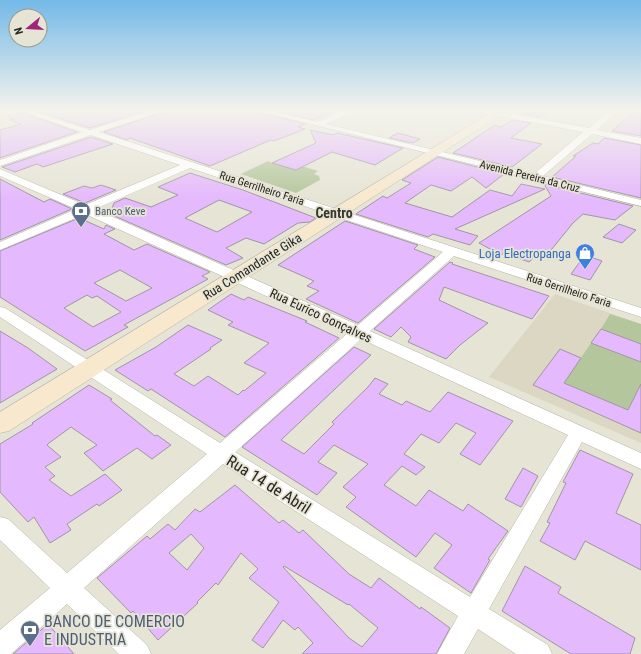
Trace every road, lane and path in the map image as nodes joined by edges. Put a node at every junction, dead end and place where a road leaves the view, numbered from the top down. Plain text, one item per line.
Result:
1 (70, 140) edge
2 (111, 140) edge
3 (380, 140) edge
4 (455, 140) edge
5 (580, 140) edge
6 (622, 140) edge
7 (641, 144) edge
8 (434, 153) junction
9 (0, 163) edge
10 (191, 164) junction
11 (0, 172) edge
12 (536, 177) junction
13 (641, 203) edge
14 (86, 209) junction
15 (337, 213) junction
16 (0, 246) edge
17 (452, 251) junction
18 (237, 276) junction
19 (0, 311) edge
20 (641, 313) edge
21 (359, 332) junction
22 (90, 368) junction
23 (0, 424) edge
24 (579, 432) junction
25 (221, 454) junction
26 (641, 461) edge
27 (0, 526) edge
28 (67, 588) junction
29 (473, 612) junction
30 (0, 647) edge
31 (138, 654) edge
32 (450, 654) edge
33 (539, 654) edge

1 - 9 street
2 - 10 street, Rua Gerrilheiro Faria
3 - 8 street, Avenida Pereira da Cruz
4 - 8 street, Rua Comandante Gika
5 - 12 street
6 - 7 street
8 - 12 street, Avenida Pereira da Cruz
8 - 15 street, Rua Comandante Gika
10 - 14 street
10 - 15 street, Rua Gerrilheiro Faria
11 - 14 street, Rua Eurico Gonçalves
12 - 13 street, Avenida Pereira da Cruz
14 - 16 street
14 - 18 street, Rua Eurico Gonçalves
15 - 17 street, Rua Gerrilheiro Faria
15 - 18 street, Rua Comandante Gika
17 - 20 street, Rua Gerrilheiro Faria
17 - 21 street
18 - 21 street, Rua Eurico Gonçalves
18 - 22 street, Rua Comandante Gika
19 - 22 street, Rua 14 de Abril
21 - 24 street, Rua Eurico Gonçalves
21 - 25 street
22 - 23 street, Rua Comandante Gika
22 - 25 street, Rua 14 de Abril
24 - 26 street, Rua Eurico Gonçalves
24 - 29 street
25 - 28 street
25 - 29 street, Rua 14 de Abril
27 - 28 street
28 - 30 street
28 - 31 street
29 - 32 street
29 - 33 street, Rua 14 de Abril

